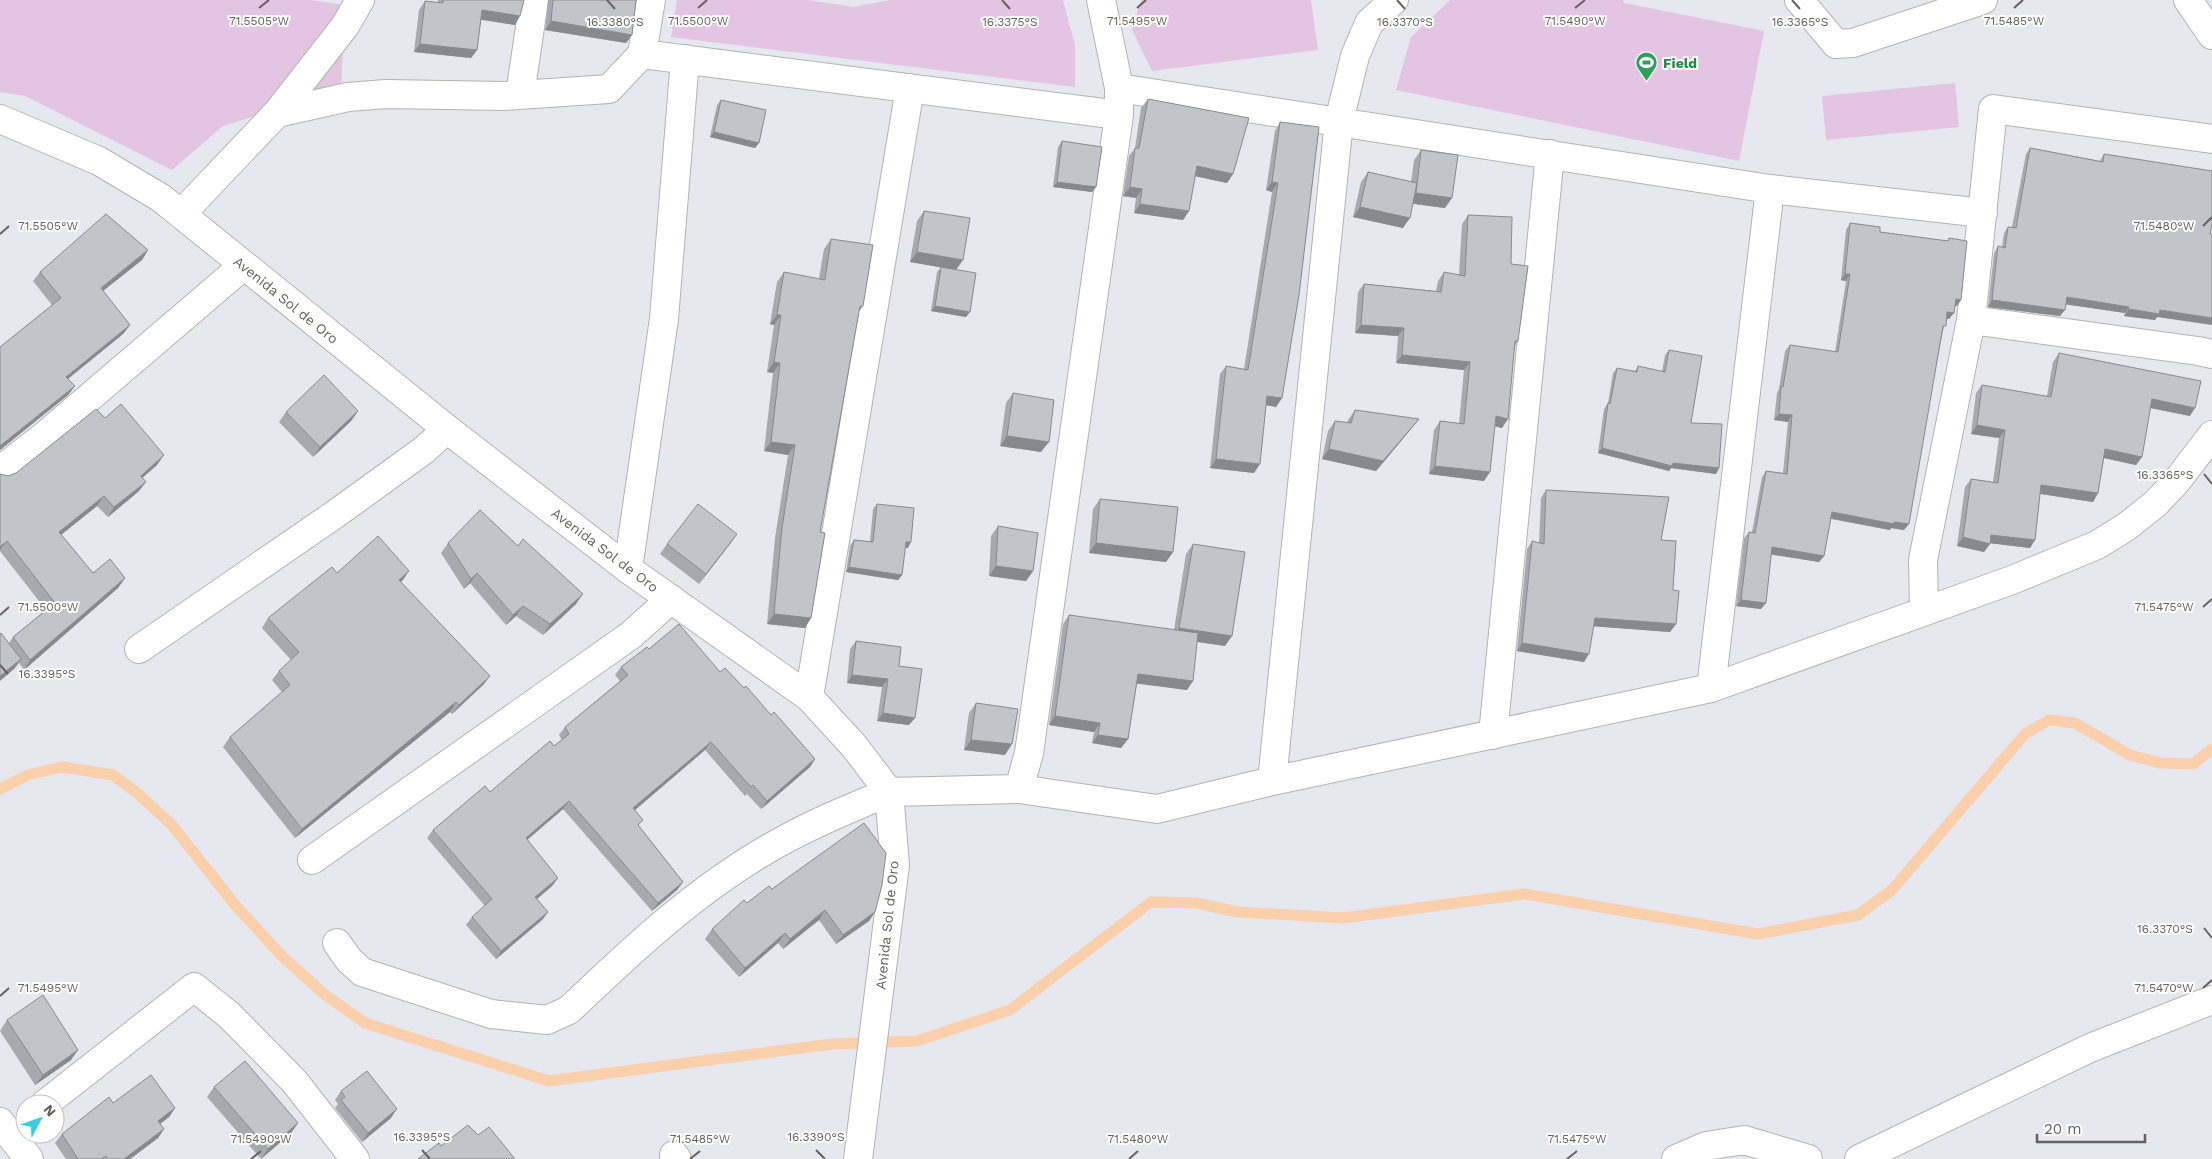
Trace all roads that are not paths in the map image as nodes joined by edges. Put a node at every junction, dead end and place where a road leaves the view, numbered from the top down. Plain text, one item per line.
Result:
1 (360, 0) edge
2 (534, 0) edge
3 (651, 0) edge
4 (1101, 0) edge
5 (1799, 0) edge
6 (1983, 0) edge
7 (2188, 0) edge
8 (1386, 3) edge
9 (2212, 35) edge
10 (642, 54) junction
11 (685, 60) junction
12 (910, 88) junction
13 (520, 95) junction
14 (1119, 101) junction
15 (277, 113) junction
16 (0, 119) edge
17 (1339, 122) junction
18 (2212, 139) edge
19 (1550, 154) junction
20 (1770, 189) junction
21 (1983, 213) junction
22 (181, 214) junction
23 (243, 266) junction
24 (1971, 320) junction
25 (2212, 354) edge
26 (448, 429) junction
27 (2212, 435) edge
28 (0, 470) edge
29 (628, 568) junction
30 (671, 599) junction
31 (1924, 610) junction
32 (139, 649) dead end
33 (1711, 688) junction
34 (809, 697) junction
35 (1493, 735) junction
36 (1272, 781) junction
37 (1019, 789) junction
38 (889, 792) junction
39 (312, 860) dead end
40 (337, 943) dead end
41 (2212, 1000) edge
42 (58, 1094) edge
43 (8, 1129) edge
44 (1723, 1151) edge
45 (28, 1159) edge
46 (355, 1159) edge
47 (858, 1159) edge
48 (1676, 1159) edge
49 (1808, 1159) edge
50 (1858, 1159) edge

1 - 15 street
2 - 13 street
3 - 10 street
4 - 14 street
5 - 6 street
7 - 9 street
8 - 17 street
10 - 11 street
10 - 13 street
11 - 12 street
11 - 29 street
12 - 14 street
12 - 34 street
13 - 15 street
14 - 17 street
14 - 37 street
15 - 22 street
16 - 22 street, Avenida Sol de Oro
17 - 19 street
17 - 36 street
18 - 21 street
19 - 20 street
19 - 35 street
20 - 21 street
20 - 33 street
21 - 24 street
22 - 23 street, Avenida Sol de Oro
23 - 26 street, Avenida Sol de Oro
23 - 28 street
24 - 25 street
24 - 31 street
26 - 29 street, Avenida Sol de Oro
26 - 32 street
27 - 31 street
29 - 30 street, Avenida Sol de Oro
30 - 34 street, Avenida Sol de Oro
30 - 39 street
31 - 33 street
33 - 35 street
34 - 38 street, Avenida Sol de Oro
35 - 36 street
36 - 37 street
37 - 38 street
38 - 40 street
38 - 47 street, Avenida Sol de Oro
41 - 50 street
42 - 46 street
43 - 45 street
44 - 48 street
44 - 49 street

